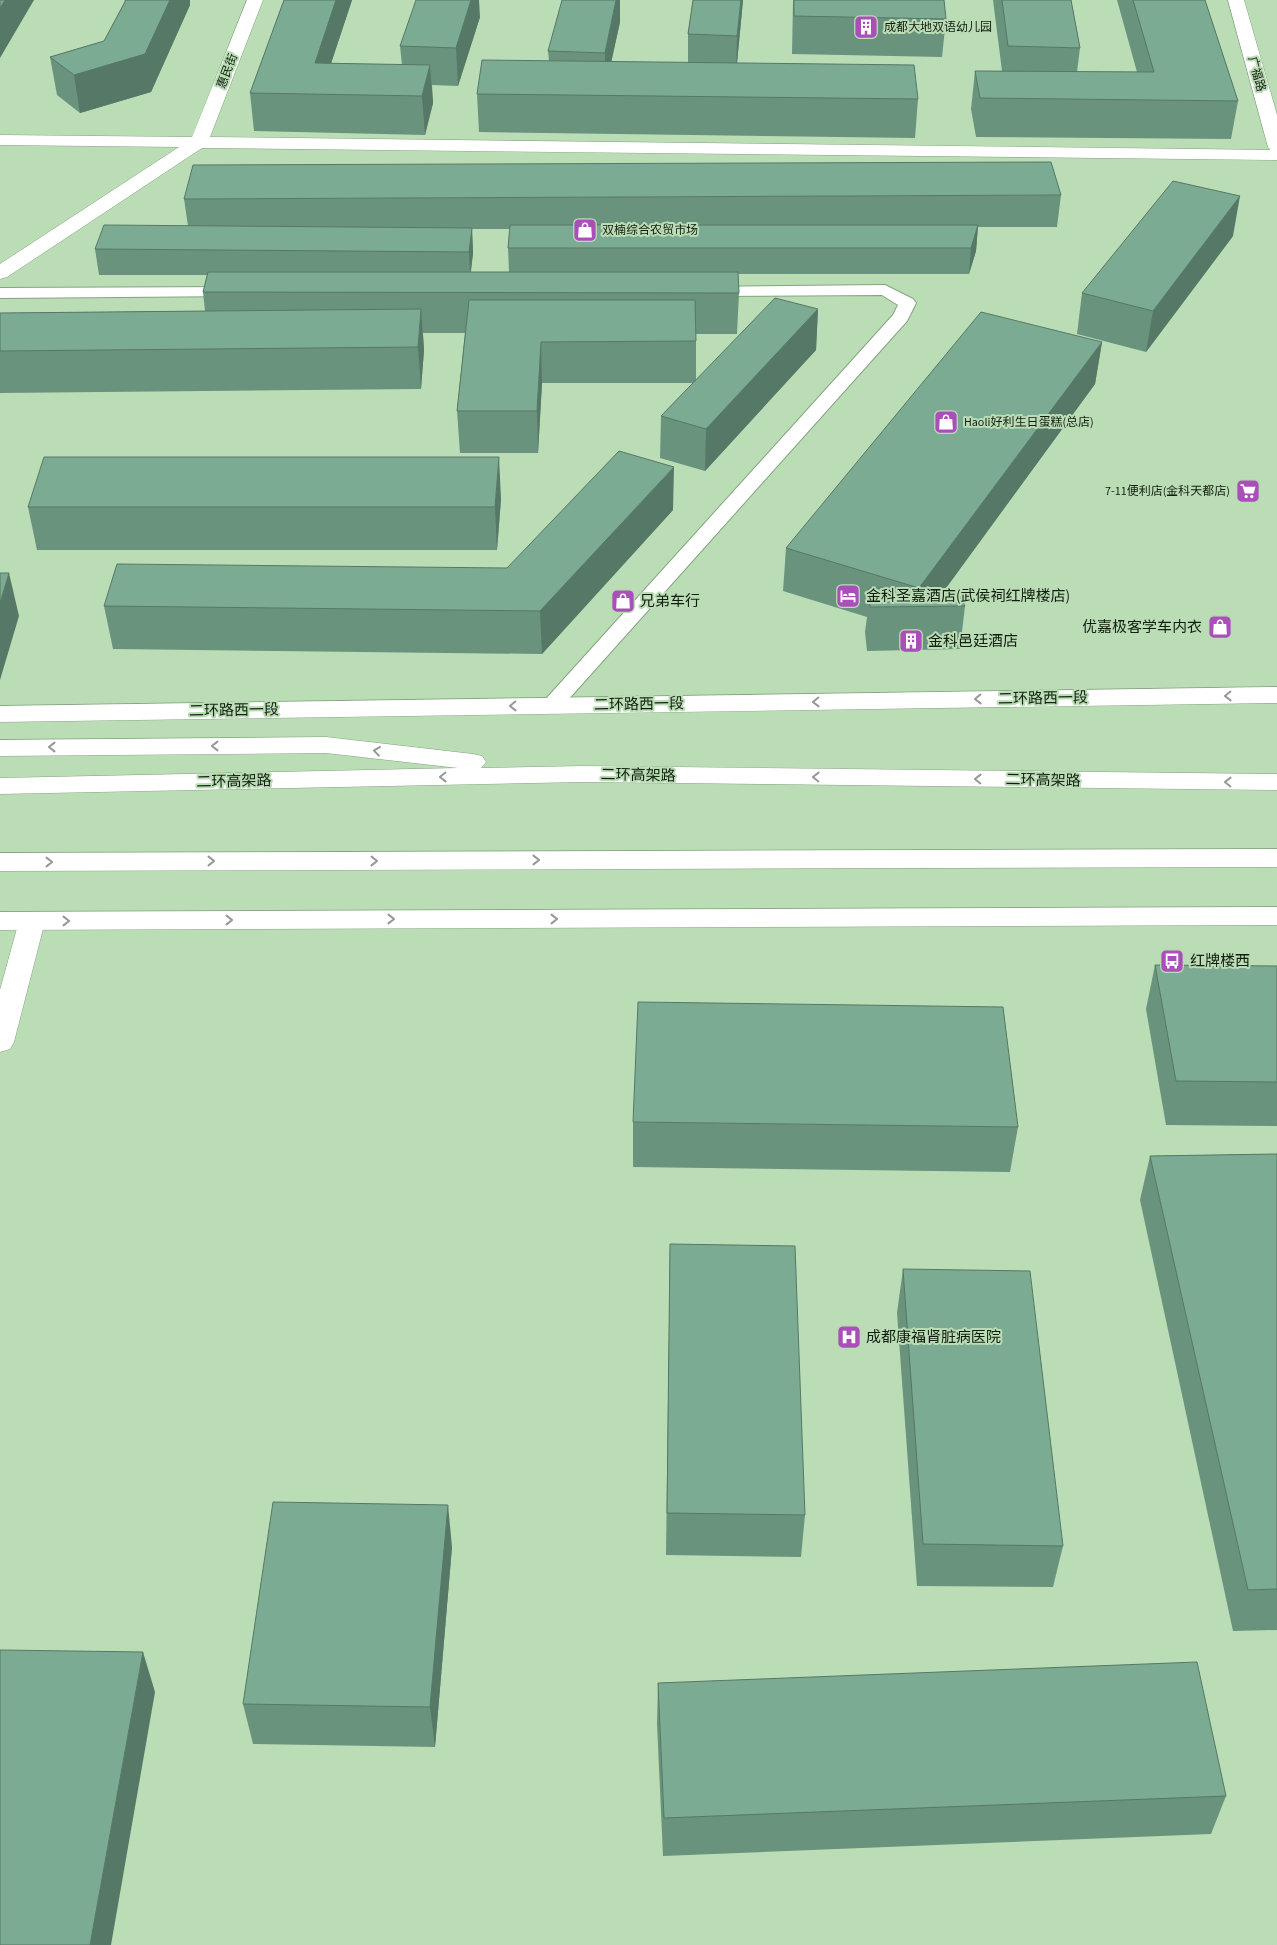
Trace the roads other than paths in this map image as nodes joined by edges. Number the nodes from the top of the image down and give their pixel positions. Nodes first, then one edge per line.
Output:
1 (255, 0) edge
2 (1236, 0) edge
3 (0, 140) edge
4 (199, 142) junction
5 (1277, 147) edge
6 (1277, 155) edge
7 (0, 273) edge
8 (686, 291) edge
9 (248, 292) edge
10 (0, 293) edge
11 (1277, 695) edge
12 (551, 706) junction
13 (0, 714) edge
14 (0, 748) edge
15 (582, 774) junction
16 (1277, 782) edge
17 (0, 786) edge
18 (1277, 858) edge
19 (0, 862) edge
20 (1277, 916) edge
21 (0, 921) edge
22 (32, 921) junction
23 (0, 1042) edge

1 - 4 main road, 惠民街
2 - 5 main road, 广福路
3 - 4 main road
4 - 6 main road
4 - 7 main road
8 - 12 lane
9 - 10 lane
11 -> 12 main road, 二环路西一段
12 -> 13 main road, 二环路西一段
15 -> 14 main road
16 -> 15 main road, 二环高架路
15 -> 17 main road, 二环高架路
19 -> 18 main road
22 -> 20 main road
21 - 22 main road
22 - 23 main road

